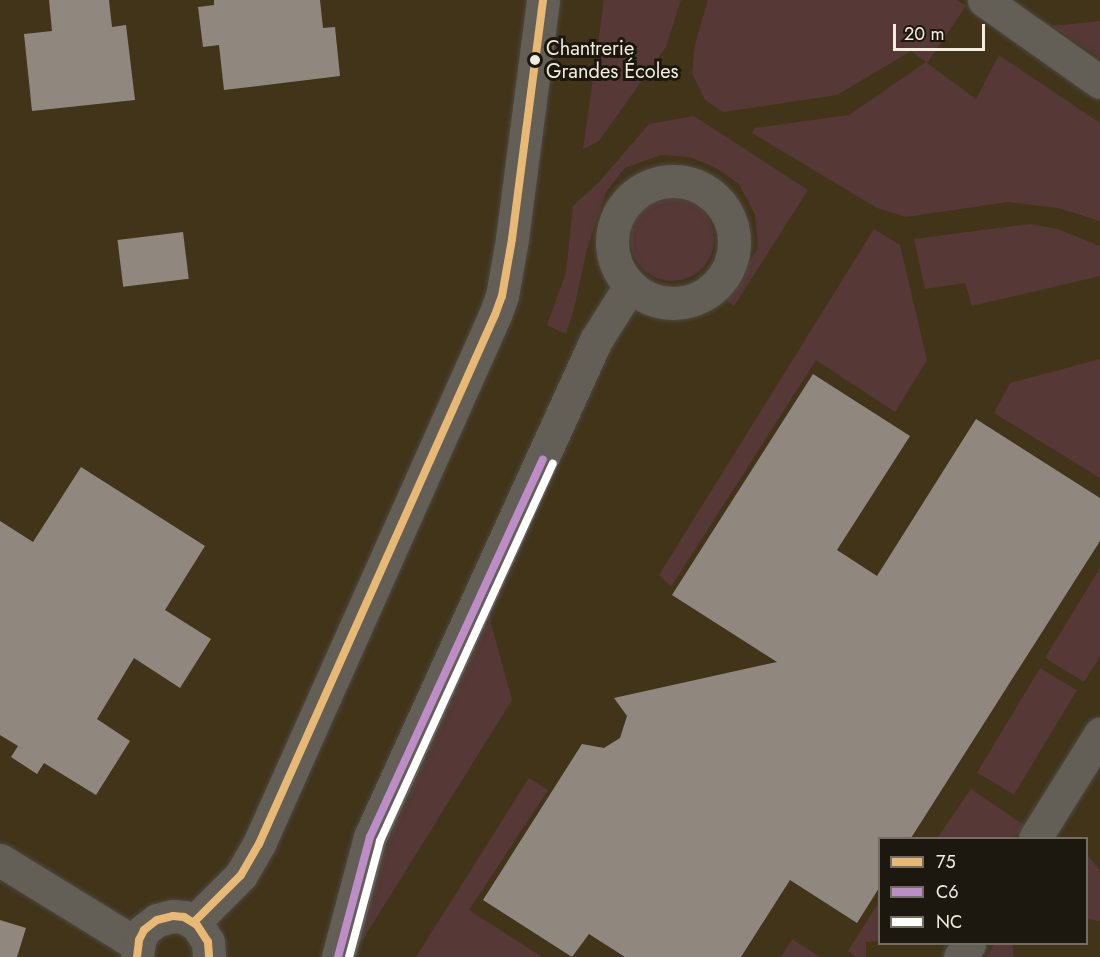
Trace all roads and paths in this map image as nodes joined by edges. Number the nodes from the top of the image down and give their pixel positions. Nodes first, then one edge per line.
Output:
1 (543, 0) edge
2 (984, 0) edge
3 (1100, 82) edge
4 (630, 286) dead end
5 (1100, 734) edge
6 (1036, 837) edge
7 (0, 860) edge
8 (194, 922) junction
9 (137, 951) edge
10 (208, 957) edge
11 (338, 957) edge

1 - 8 street
2 - 3 street
4 - 11 street
5 - 6 street
7 - 9 street
8 - 9 street
8 - 10 street

